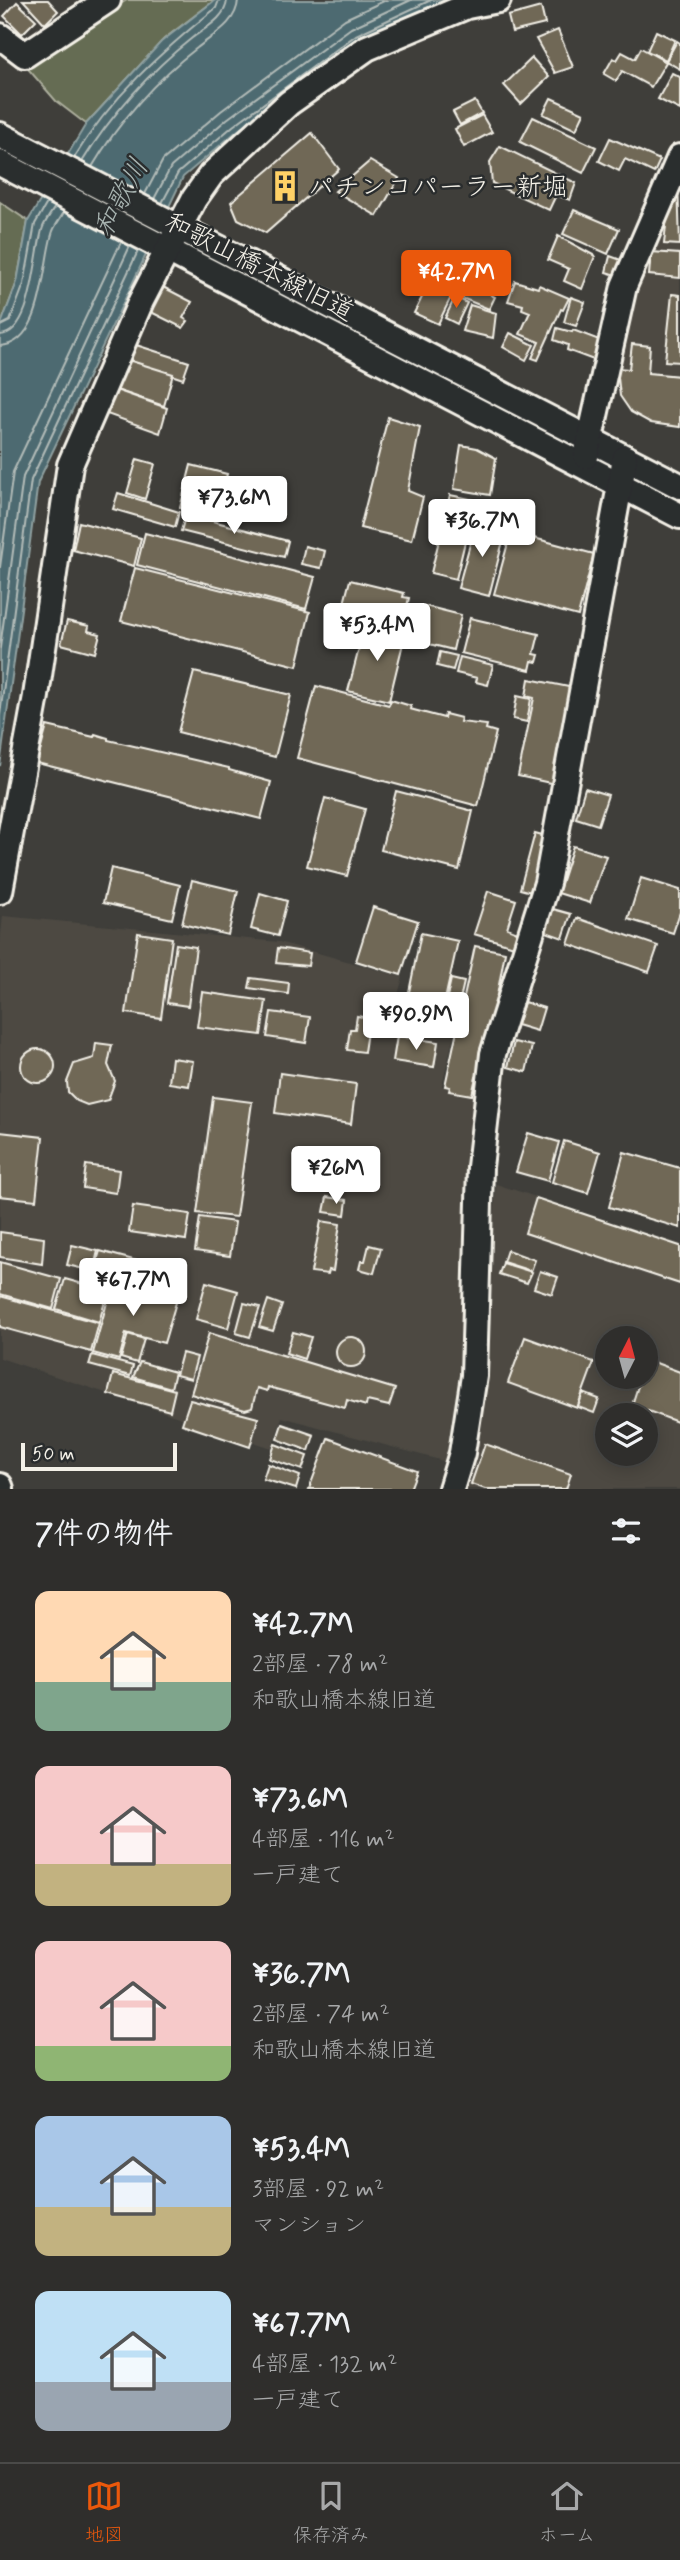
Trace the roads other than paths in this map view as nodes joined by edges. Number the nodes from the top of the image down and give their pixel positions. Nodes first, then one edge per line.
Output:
1 (108, 0) edge
2 (498, 0) edge
3 (0, 36) edge
4 (0, 135) edge
5 (680, 157) edge
6 (0, 163) edge
7 (176, 223) junction
8 (162, 250) junction
9 (589, 440) junction
10 (625, 458) junction
11 (584, 467) junction
12 (620, 485) junction
13 (680, 486) edge
14 (680, 516) edge
15 (0, 891) edge
16 (451, 1489) edge

1 - 3 street
2 - 7 street
4 - 7 street, 和歌山橋本線旧道
5 - 9 street
6 - 8 street, 和歌山橋本線旧道
7 - 8 street
7 - 9 street, 和歌山橋本線旧道
8 - 11 street, 和歌山橋本線旧道
8 - 15 street
9 - 10 street, 和歌山橋本線旧道
9 - 11 street
10 - 12 street
10 - 13 street, 和歌山橋本線旧道
11 - 12 street, 和歌山橋本線旧道
12 - 14 street, 和歌山橋本線旧道
12 - 16 street

